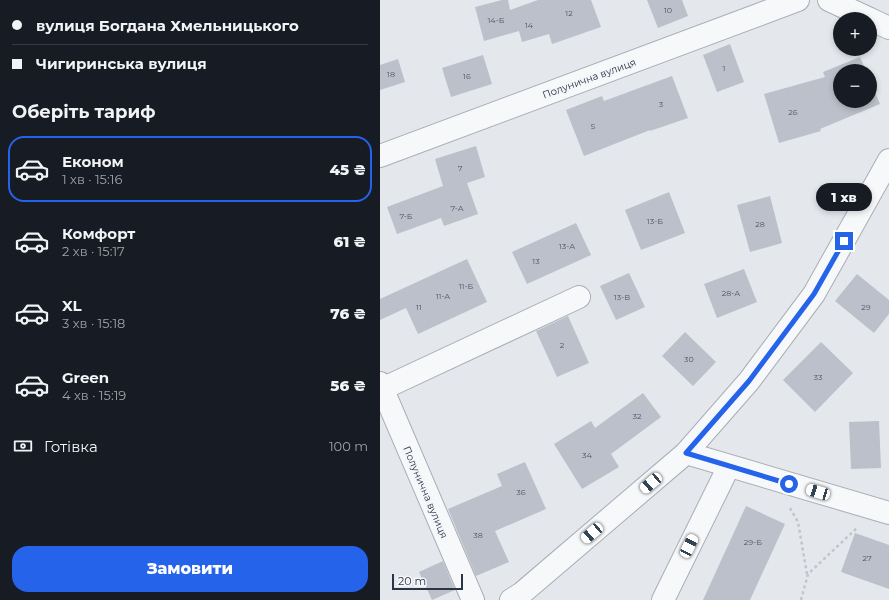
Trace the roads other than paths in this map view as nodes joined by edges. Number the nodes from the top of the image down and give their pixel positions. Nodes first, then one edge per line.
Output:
1 (798, 0) edge
2 (829, 0) edge
3 (855, 12) edge
4 (877, 22) edge
5 (889, 28) edge
6 (380, 156) edge
7 (889, 160) edge
8 (579, 297) dead end
9 (381, 386) edge
10 (686, 453) junction
11 (729, 466) junction
12 (883, 512) edge
13 (473, 600) edge
14 (511, 600) edge
15 (663, 600) edge

1 - 6 street, Полунична вулиця
2 - 3 street
4 - 5 street
7 - 10 street
8 - 9 street
9 - 13 street, Полунична вулиця
10 - 11 street
10 - 14 street
11 - 12 street
11 - 15 street

